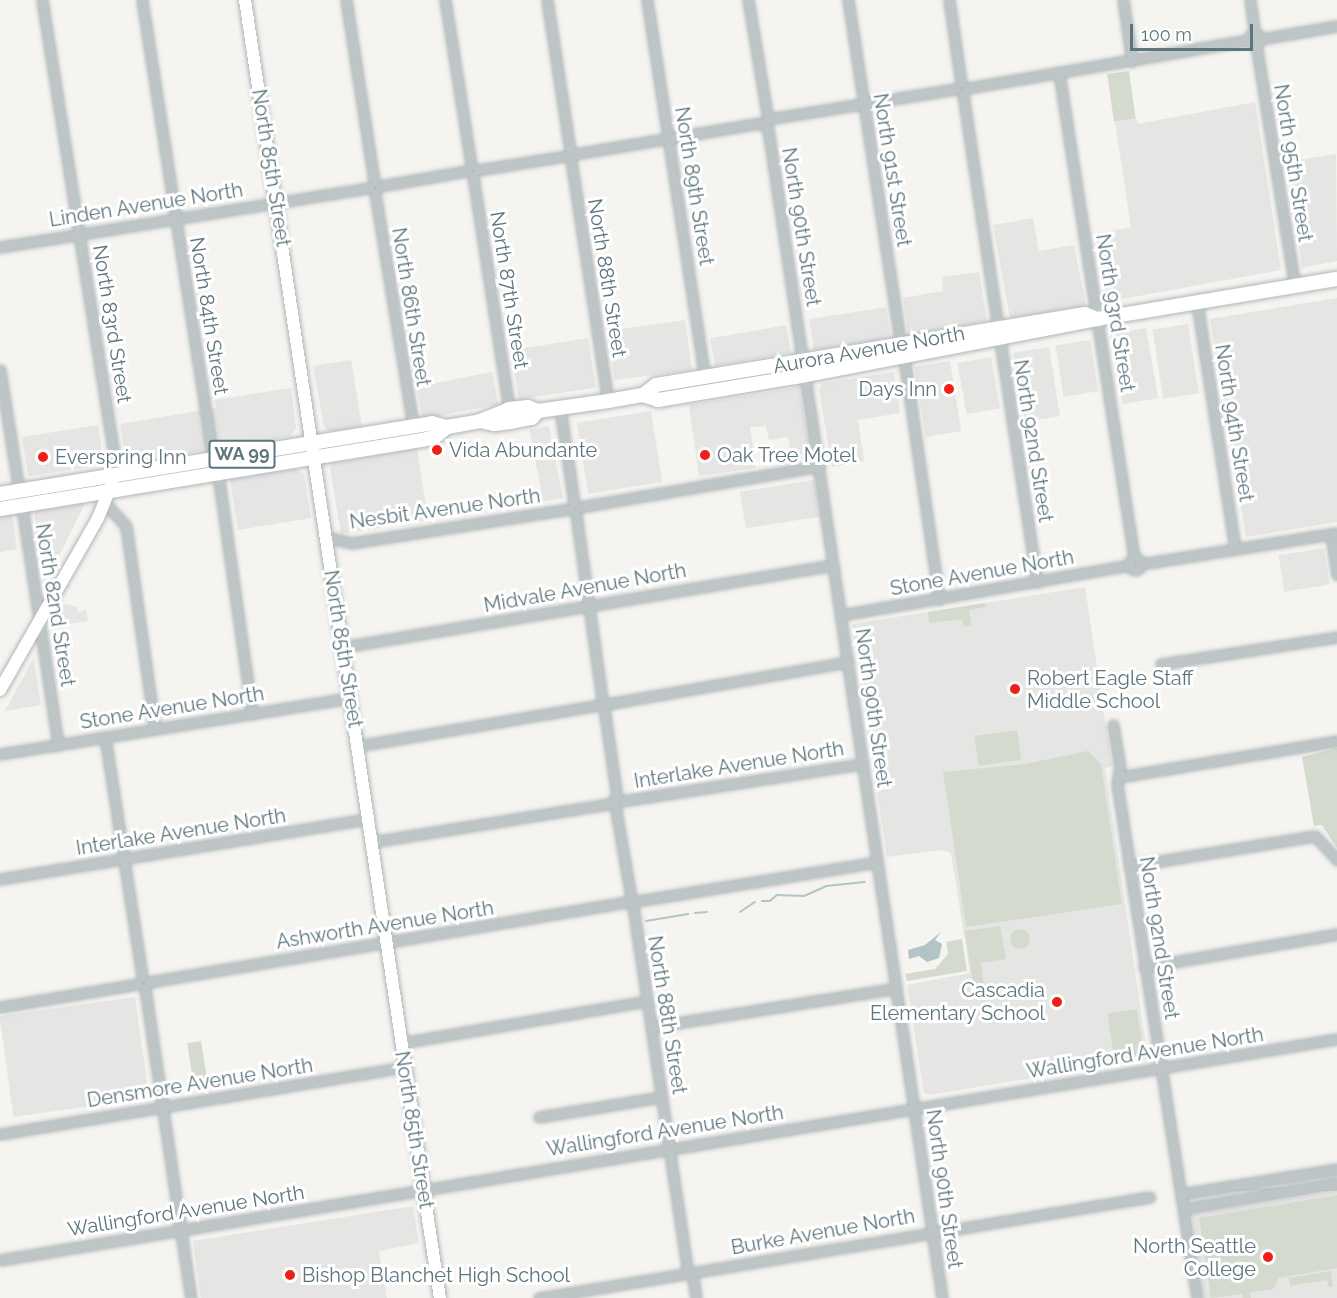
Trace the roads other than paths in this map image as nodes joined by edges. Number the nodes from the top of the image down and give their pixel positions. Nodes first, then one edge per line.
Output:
1 (42, 0) edge
2 (142, 0) edge
3 (245, 0) edge
4 (346, 0) edge
5 (445, 0) edge
6 (547, 0) edge
7 (647, 0) edge
8 (748, 0) edge
9 (848, 0) edge
10 (949, 0) edge
11 (1123, 0) edge
12 (1250, 0) edge
13 (1337, 26) edge
14 (1255, 39) junction
15 (1132, 61) junction
16 (1059, 73) junction
17 (962, 88) junction
18 (864, 106) junction
19 (766, 122) junction
20 (669, 140) junction
21 (570, 155) junction
22 (472, 171) junction
23 (374, 187) junction
24 (276, 202) junction
25 (176, 218) junction
26 (80, 234) junction
27 (0, 247) edge
28 (1337, 279) edge
29 (1295, 287) junction
30 (1197, 303) junction
31 (1097, 319) junction
32 (999, 334) junction
33 (957, 335) junction
34 (902, 352) junction
35 (927, 354) junction
36 (804, 361) junction
37 (0, 370) edge
38 (806, 376) junction
39 (705, 378) junction
40 (643, 395) junction
41 (608, 401) junction
42 (560, 408) junction
43 (509, 409) junction
44 (538, 411) junction
45 (480, 421) junction
46 (413, 426) junction
47 (447, 427) junction
48 (312, 442) junction
49 (212, 453) junction
50 (314, 459) junction
51 (820, 466) junction
52 (218, 474) junction
53 (113, 476) junction
54 (19, 491) junction
55 (0, 494) edge
56 (108, 498) junction
57 (22, 506) junction
58 (575, 508) junction
59 (0, 509) edge
60 (1334, 533) edge
61 (326, 537) junction
62 (1235, 549) junction
63 (1135, 563) junction
64 (833, 565) junction
65 (1337, 575) edge
66 (1037, 582) junction
67 (939, 599) junction
68 (589, 606) junction
69 (841, 615) junction
70 (39, 622) junction
71 (1337, 637) edge
72 (343, 647) junction
73 (848, 663) junction
74 (1161, 664) dead end
75 (0, 690) edge
76 (350, 698) junction
77 (603, 704) junction
78 (252, 713) junction
79 (1113, 725) dead end
80 (155, 729) junction
81 (105, 737) junction
82 (1337, 741) edge
83 (58, 745) junction
84 (357, 746) junction
85 (0, 754) edge
86 (862, 764) junction
87 (1119, 777) junction
88 (618, 802) junction
89 (368, 819) junction
90 (371, 842) junction
91 (124, 860) junction
92 (1337, 860) edge
93 (877, 862) junction
94 (1130, 866) junction
95 (0, 879) edge
96 (632, 901) junction
97 (1337, 934) edge
98 (386, 944) junction
99 (1144, 967) junction
100 (143, 983) junction
101 (896, 988) junction
102 (647, 1000) junction
103 (0, 1007) edge
104 (651, 1027) junction
105 (1337, 1040) edge
106 (401, 1042) junction
107 (405, 1067) junction
108 (1161, 1069) junction
109 (662, 1097) junction
110 (162, 1107) junction
111 (914, 1109) junction
112 (539, 1117) dead end
113 (0, 1134) edge
114 (669, 1149) junction
115 (1337, 1169) edge
116 (1337, 1183) edge
117 (424, 1190) junction
118 (1181, 1194) junction
119 (1150, 1197) dead end
120 (1183, 1209) junction
121 (182, 1229) junction
122 (932, 1232) junction
123 (0, 1260) edge
124 (690, 1273) junction
125 (190, 1298) edge
126 (440, 1298) edge
127 (539, 1298) edge
128 (696, 1298) edge
129 (942, 1298) edge
130 (1197, 1298) edge

1 - 26 street, North 83rd Street
2 - 25 street, North 84th Street
3 - 24 main road, North 85th Street
4 - 23 street, North 86th Street
5 - 22 street, North 87th Street
6 - 21 street, North 88th Street
7 - 20 street, North 89th Street
8 - 19 street, North 90th Street
9 - 18 street, North 91st Street
10 - 17 street, North 92nd Street
11 - 15 street
12 - 14 street, North 95th Street
13 - 14 street, Linden Avenue North
14 - 15 street, Linden Avenue North
14 - 29 street, North 95th Street
15 - 16 street, Linden Avenue North
16 - 17 street, Linden Avenue North
16 - 31 street, North 93rd Street
17 - 18 street, Linden Avenue North
17 - 32 street, North 92nd Street
18 - 19 street, Linden Avenue North
18 - 34 street, North 91st Street
19 - 20 street, Linden Avenue North
19 - 36 street, North 90th Street
20 - 21 street, Linden Avenue North
20 - 39 street, North 89th Street
21 - 22 street, Linden Avenue North
21 - 41 street, North 88th Street
22 - 23 street, Linden Avenue North
22 - 43 street, North 87th Street
23 - 24 street, Linden Avenue North
23 - 46 street, North 86th Street
24 - 25 street, Linden Avenue North
24 - 48 main road, North 85th Street
25 - 26 street, Linden Avenue North
25 - 49 street, North 84th Street
26 - 27 street, Linden Avenue North
26 - 53 street, North 83rd Street
28 - 29 highway, Aurora Avenue North / WA 99
29 - 30 highway, Aurora Avenue North / WA 99
30 - 31 highway, Aurora Avenue North / WA 99
30 - 62 street, North 94th Street
31 - 32 highway, Aurora Avenue North / WA 99
31 - 63 street, North 93rd Street
32 - 33 highway, Aurora Avenue North / WA 99
32 - 35 highway, Aurora Avenue North / WA 99
32 - 66 street, North 92nd Street
33 - 34 highway, Aurora Avenue North / WA 99
33 - 35 highway
34 - 35 highway, Aurora Avenue North / WA 99
34 - 36 highway, Aurora Avenue North / WA 99
34 - 38 highway, Aurora Avenue North / WA 99
34 - 67 street, North 91st Street
36 - 38 street, North 90th Street
36 - 39 highway, Aurora Avenue North / WA 99
37 - 54 street
38 - 40 highway, Aurora Avenue North / WA 99
38 - 51 street, North 90th Street
39 - 40 highway, Aurora Avenue North / WA 99
40 - 41 highway, Aurora Avenue North / WA 99
41 - 42 highway, Aurora Avenue North / WA 99
42 - 44 highway, Aurora Avenue North / WA 99
42 - 58 street, North 88th Street
43 - 44 highway, Aurora Avenue North / WA 99
43 - 45 highway, Aurora Avenue North / WA 99
44 - 45 highway, Aurora Avenue North / WA 99
45 - 47 highway, Aurora Avenue North / WA 99
46 - 47 highway, Aurora Avenue North / WA 99
46 - 48 highway, Aurora Avenue North / WA 99
47 - 50 highway, Aurora Avenue North / WA 99
48 - 49 highway, Aurora Avenue North / WA 99
48 - 50 main road, North 85th Street
49 - 53 highway, Aurora Avenue North / WA 99
50 - 52 highway, Aurora Avenue North / WA 99
50 - 61 main road, North 85th Street
51 - 58 street, Nesbit Avenue North
51 - 64 street, North 90th Street
52 - 56 highway, Aurora Avenue North / WA 99
52 - 78 street
53 - 54 highway, Aurora Avenue North / WA 99
53 - 56 main road
54 - 55 highway, Aurora Avenue North / WA 99
56 - 57 highway, Aurora Avenue North / WA 99
56 - 70 main road
56 - 80 street
57 - 59 highway, Aurora Avenue North / WA 99
57 - 70 street, North 82nd Street
58 - 61 street, Nesbit Avenue North
58 - 68 street, North 88th Street
60 - 62 street, Stone Avenue North
60 - 65 street
61 - 72 main road, North 85th Street
62 - 63 street, Stone Avenue North
63 - 66 street, Stone Avenue North
64 - 68 street, Midvale Avenue North
64 - 69 street, North 90th Street
66 - 67 street, Stone Avenue North
67 - 69 street, Stone Avenue North
68 - 72 street, Midvale Avenue North
68 - 77 street, North 88th Street
69 - 73 street, North 90th Street
70 - 75 main road
70 - 83 street, North 82nd Street
71 - 74 street
72 - 76 main road, North 85th Street
73 - 77 street
73 - 86 street, North 90th Street
76 - 78 street, Stone Avenue North
76 - 84 main road, North 85th Street
77 - 84 street
77 - 88 street, North 88th Street
78 - 80 street, Stone Avenue North
79 - 87 street, North 92nd Street
80 - 81 street, Stone Avenue North
81 - 83 street, Stone Avenue North
81 - 91 street
82 - 87 street
83 - 85 street, Stone Avenue North
84 - 89 main road, North 85th Street
86 - 88 street, Interlake Avenue North
86 - 93 street, North 90th Street
87 - 94 street, North 92nd Street
88 - 90 street, Interlake Avenue North
88 - 96 street, North 88th Street
89 - 90 main road, North 85th Street
89 - 91 street, Interlake Avenue North
90 - 98 main road, North 85th Street
91 - 95 street, Interlake Avenue North
91 - 100 street
92 - 94 street
93 - 96 street, Ashworth Avenue North
93 - 101 street, North 90th Street
94 - 99 street, North 92nd Street
96 - 98 street, Ashworth Avenue North
96 - 102 street, North 88th Street
97 - 99 street
98 - 100 street, Ashworth Avenue North
98 - 106 main road, North 85th Street
99 - 108 street, North 92nd Street
100 - 103 street, Ashworth Avenue North
100 - 110 street
101 - 104 street
101 - 111 street, North 90th Street
102 - 104 street, North 88th Street
102 - 106 street
104 - 109 street, North 88th Street
105 - 108 street, Wallingford Avenue North
106 - 107 main road, North 85th Street
107 - 110 street, Densmore Avenue North
107 - 117 main road, North 85th Street
108 - 111 street, Wallingford Avenue North
108 - 118 street, North 92nd Street
109 - 112 street
109 - 114 street, North 88th Street
110 - 113 street, Densmore Avenue North
110 - 121 street
111 - 114 street, Wallingford Avenue North
111 - 122 street, North 90th Street
114 - 117 street, Wallingford Avenue North
114 - 124 street, North 88th Street
115 - 118 street
116 - 120 street
117 - 121 street, Wallingford Avenue North
117 - 126 main road, North 85th Street
118 - 120 street, North 92nd Street
119 - 122 street, Burke Avenue North
120 - 130 street, North 92nd Street
121 - 123 street, Wallingford Avenue North
121 - 125 street
122 - 124 street, Burke Avenue North
122 - 129 street, North 90th Street
124 - 127 street, Burke Avenue North
124 - 128 street, North 88th Street

